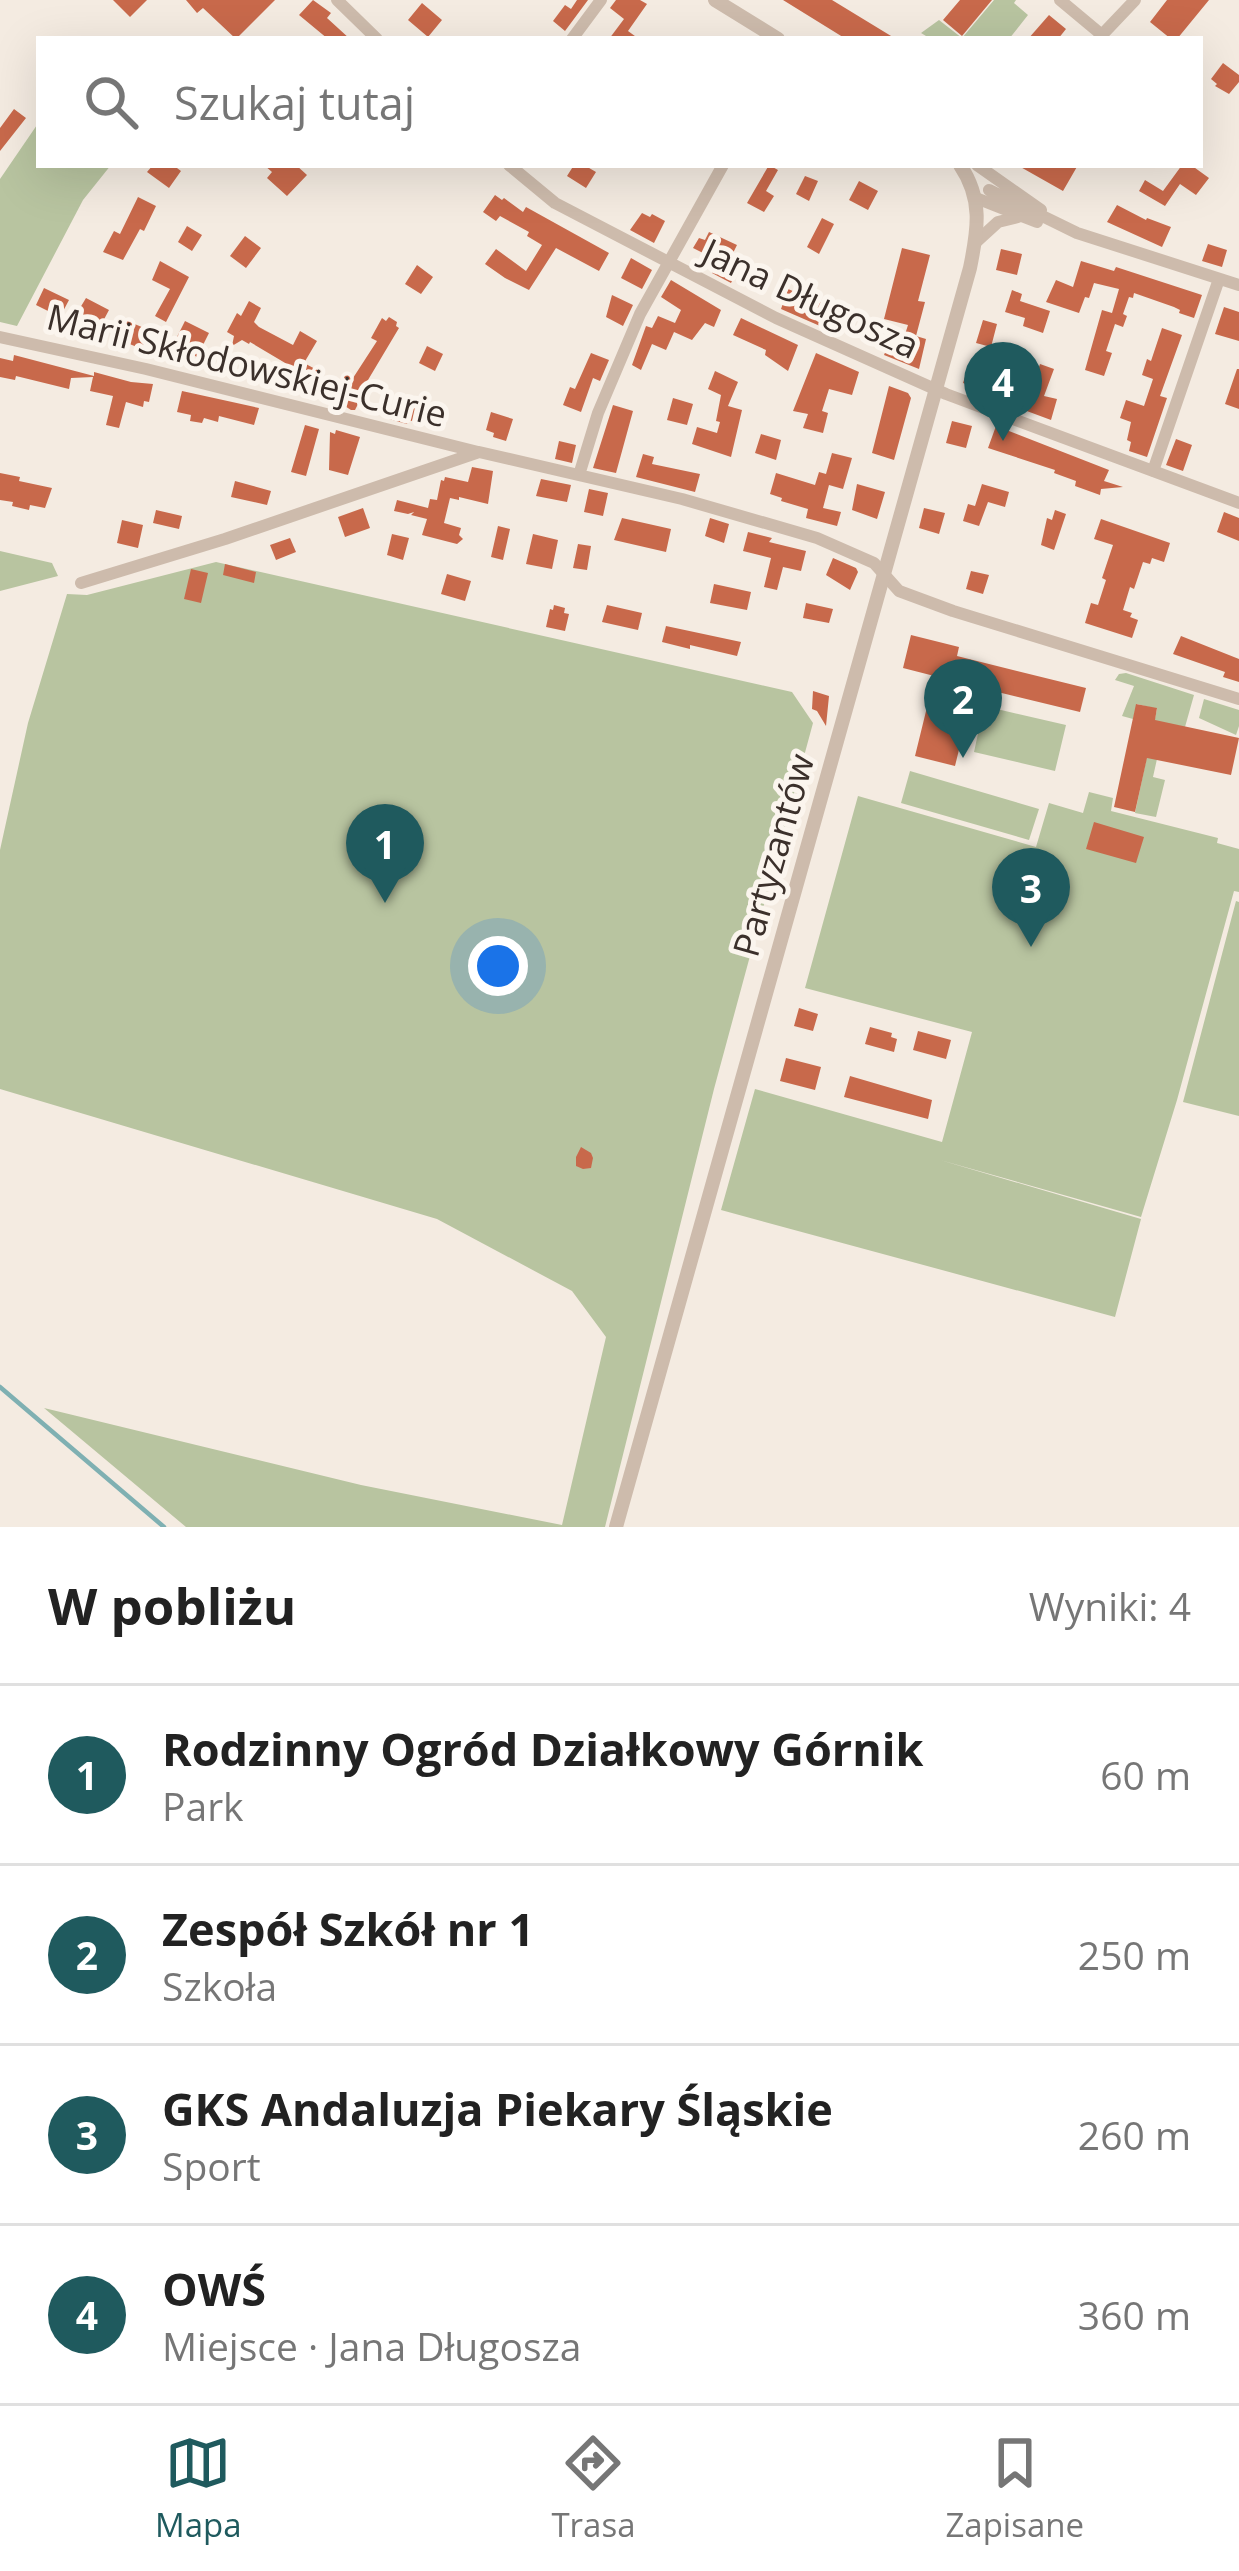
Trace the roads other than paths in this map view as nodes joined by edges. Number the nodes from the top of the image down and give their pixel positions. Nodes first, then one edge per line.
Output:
1 (337, 0) edge
2 (601, 0) edge
3 (715, 0) edge
4 (1060, 0) edge
5 (1135, 0) edge
6 (374, 36) edge
7 (574, 36) edge
8 (773, 36) edge
9 (1099, 36) edge
10 (1101, 36) edge
11 (513, 168) edge
12 (721, 168) edge
13 (962, 168) edge
14 (978, 168) edge
15 (1004, 168) edge
16 (987, 189) junction
17 (1020, 217) junction
18 (1058, 225) junction
19 (975, 243) junction
20 (667, 263) junction
21 (1219, 279) junction
22 (1239, 285) edge
23 (0, 337) edge
24 (936, 390) junction
25 (479, 452) junction
26 (1153, 471) junction
27 (579, 476) junction
28 (1239, 503) edge
29 (884, 574) junction
30 (82, 583) dead end
31 (1239, 699) edge
32 (616, 1527) edge

1 - 6 street
2 - 7 street
3 - 8 street
4 - 9 street
5 - 10 street
11 - 20 street, Jana Długosza
12 - 20 street
13 - 16 street
14 - 16 street
15 - 16 street
16 - 17 street
16 - 18 street
16 - 19 street, Partyzantów
17 - 18 street
17 - 19 street
18 - 21 street
19 - 24 street, Partyzantów
20 - 24 street, Jana Długosza
20 - 27 street
21 - 22 street
21 - 26 street
23 - 25 street, Marii Skłodowskiej-Curie
24 - 26 street, Jana Długosza
24 - 29 street, Partyzantów
25 - 27 street, Marii Skłodowskiej-Curie
25 - 30 street, Marii Skłodowskiej-Curie
26 - 28 street, Jana Długosza
27 - 29 street, Marii Skłodowskiej-Curie
29 - 31 street, Marii Skłodowskiej-Curie
29 - 32 street, Partyzantów

